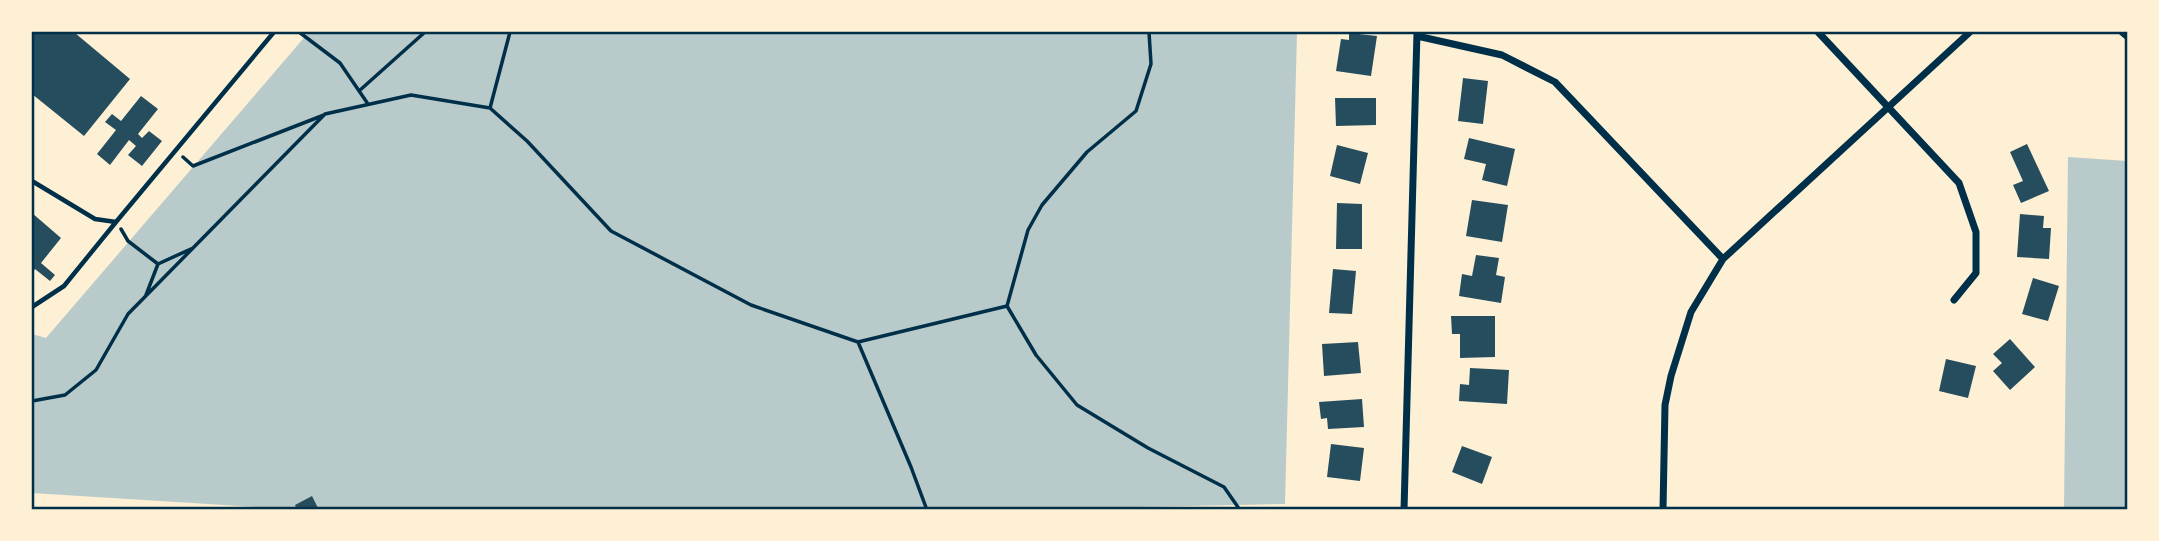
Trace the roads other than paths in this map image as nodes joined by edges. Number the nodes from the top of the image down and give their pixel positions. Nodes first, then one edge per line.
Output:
1 (274, 32) edge
2 (1818, 32) edge
3 (1970, 32) edge
4 (2122, 32) edge
5 (1417, 34) edge
6 (2127, 37) edge
7 (1888, 107) junction
8 (32, 181) edge
9 (116, 222) junction
10 (1723, 259) junction
11 (1954, 300) dead end
12 (32, 307) edge
13 (1404, 509) edge
14 (1663, 509) edge

1 - 9 lane
2 - 7 street
3 - 7 street
4 - 6 street
5 - 10 street
5 - 13 street
7 - 10 street
7 - 11 street
8 - 9 lane
9 - 12 lane
10 - 14 street

